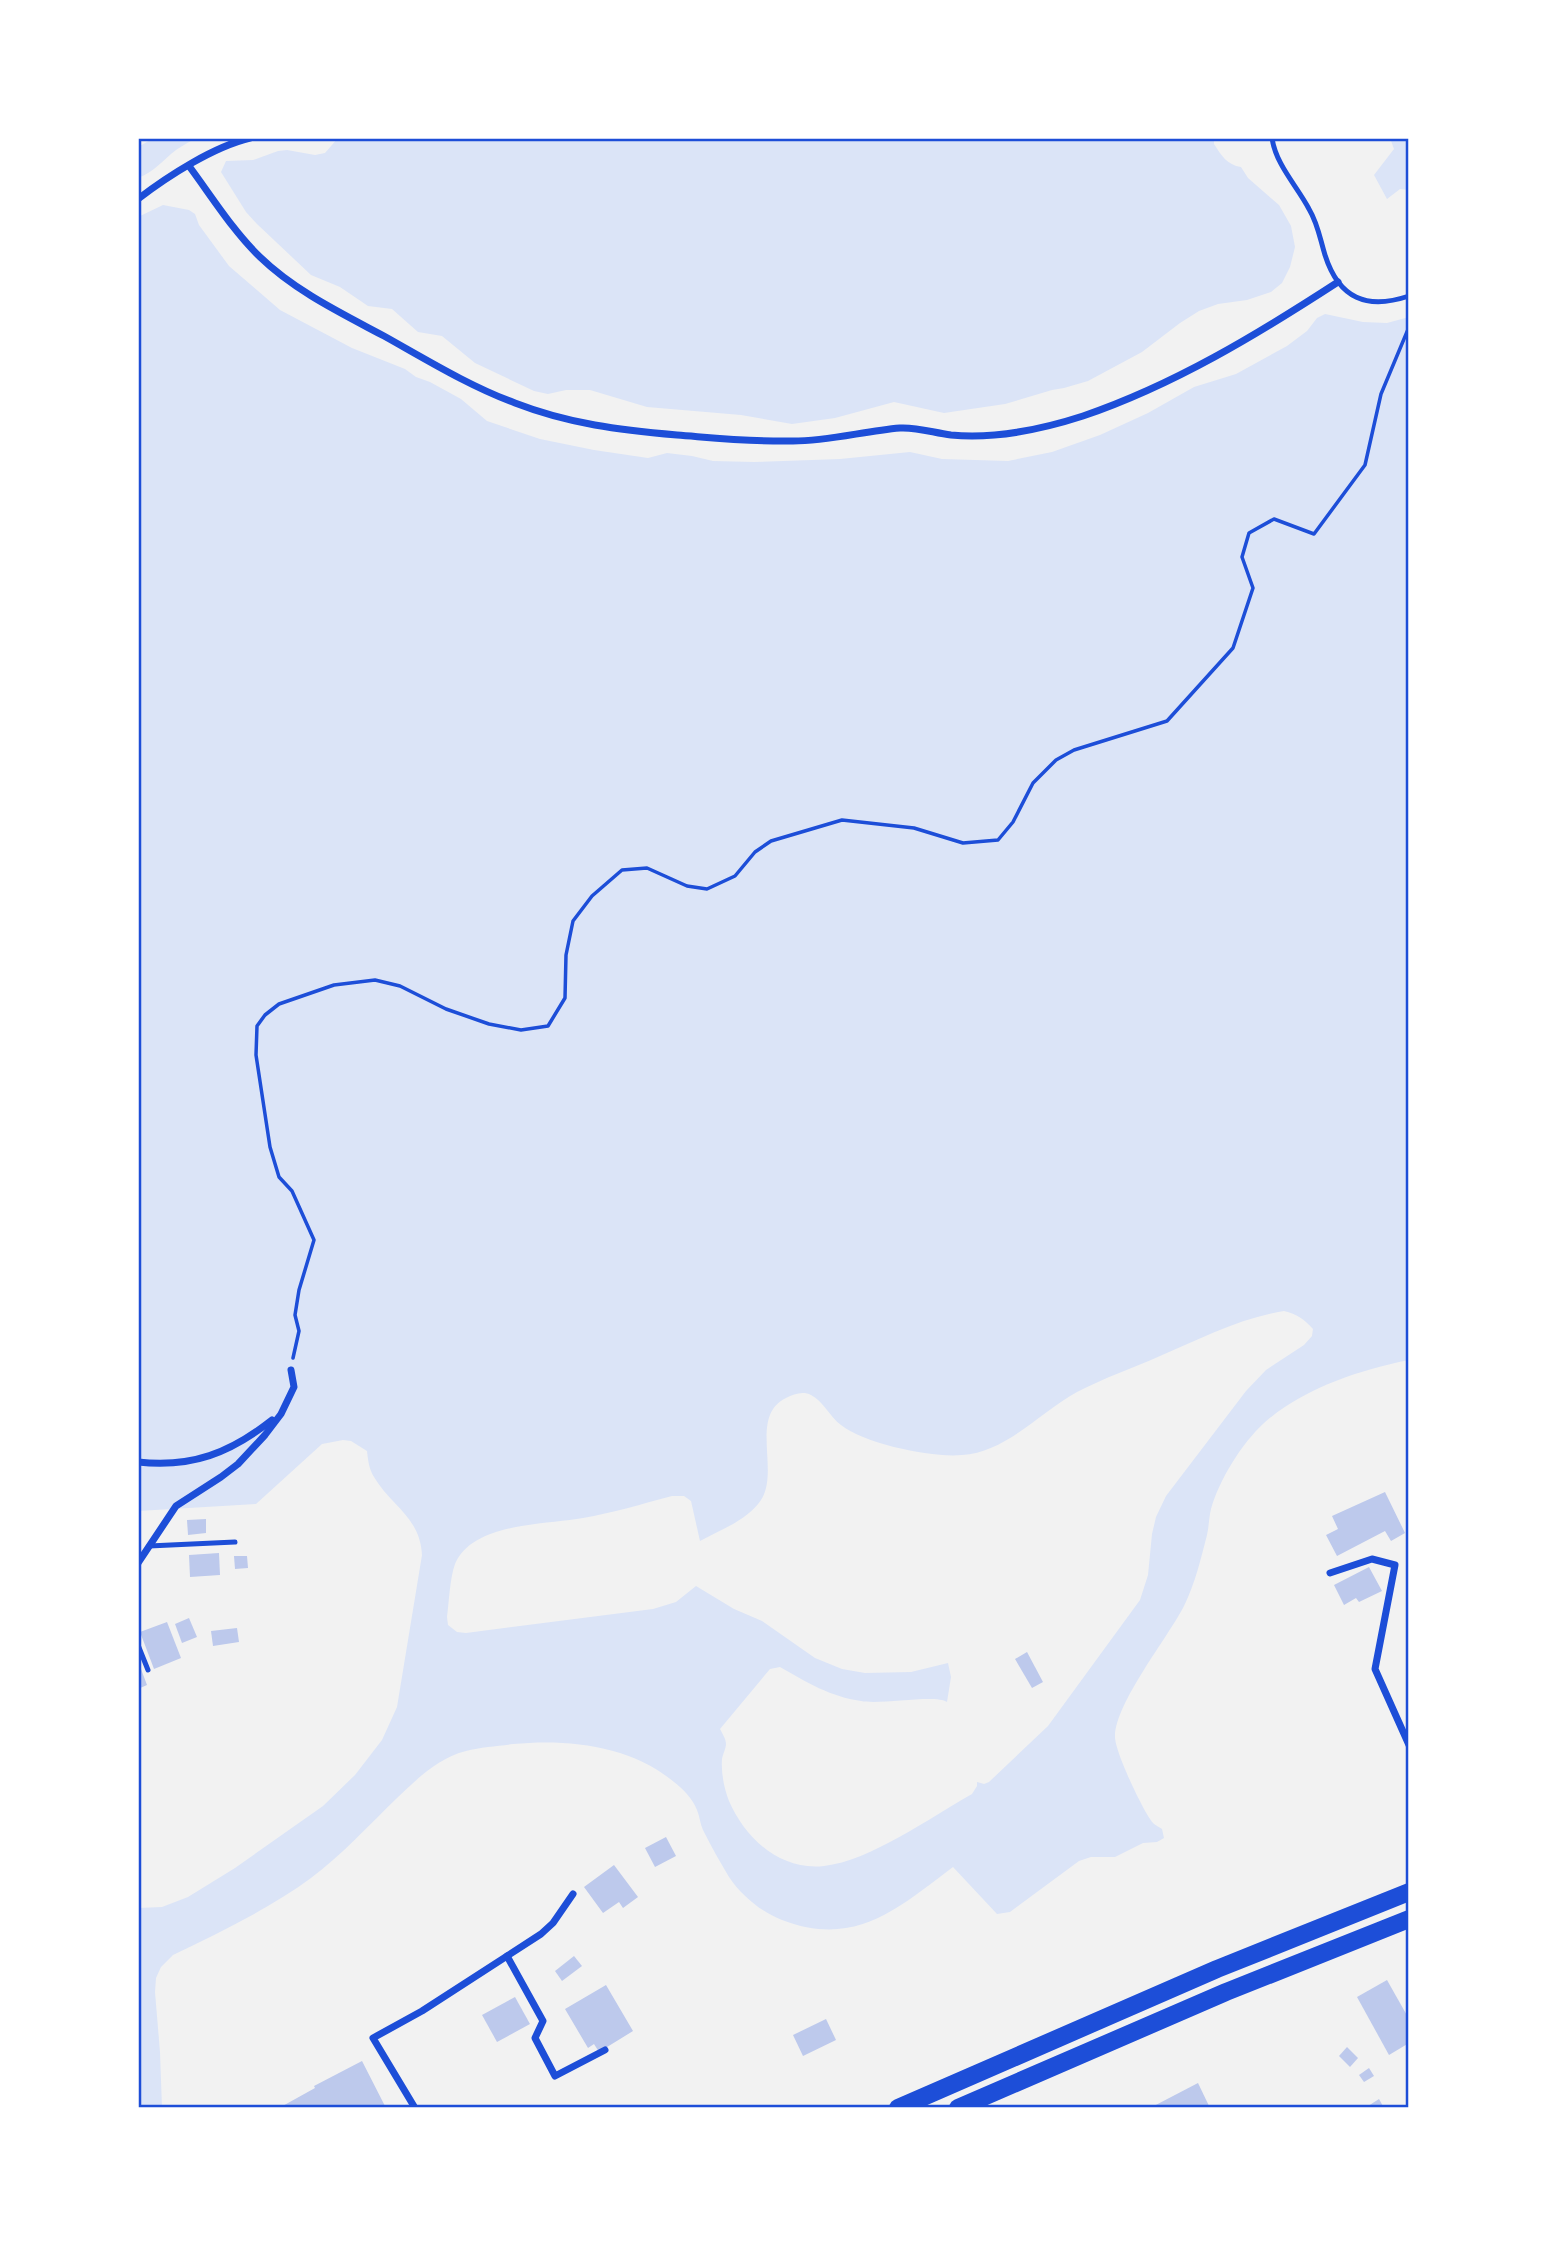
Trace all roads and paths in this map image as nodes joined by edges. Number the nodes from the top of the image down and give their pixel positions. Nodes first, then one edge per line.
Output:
1 (250, 138) edge
2 (1272, 138) edge
3 (189, 166) junction
4 (138, 199) edge
5 (1338, 282) junction
6 (1409, 296) edge
7 (1409, 327) edge
8 (291, 1370) joint
9 (281, 1413) junction
10 (138, 1462) edge
11 (234, 1542) dead end
12 (149, 1546) junction
13 (138, 1563) edge
14 (1331, 1573) dead end
15 (138, 1645) edge
16 (148, 1670) dead end
17 (1409, 1745) edge
18 (1409, 1892) edge
19 (573, 1894) dead end
20 (1409, 1919) edge
21 (508, 1956) junction
22 (605, 2050) dead end
23 (415, 2108) edge
24 (898, 2108) edge
25 (958, 2108) edge

1 - 3 street
2 - 5 lane
3 - 4 street
3 - 5 street
5 - 6 lane
7 - 8 path
8 - 9 street
9 - 10 street
9 - 12 street
11 - 12 lane
12 - 13 street
14 - 17 street
15 - 16 lane
18 - 24 highway
19 - 21 street
20 - 25 highway
21 - 22 street
21 - 23 street

